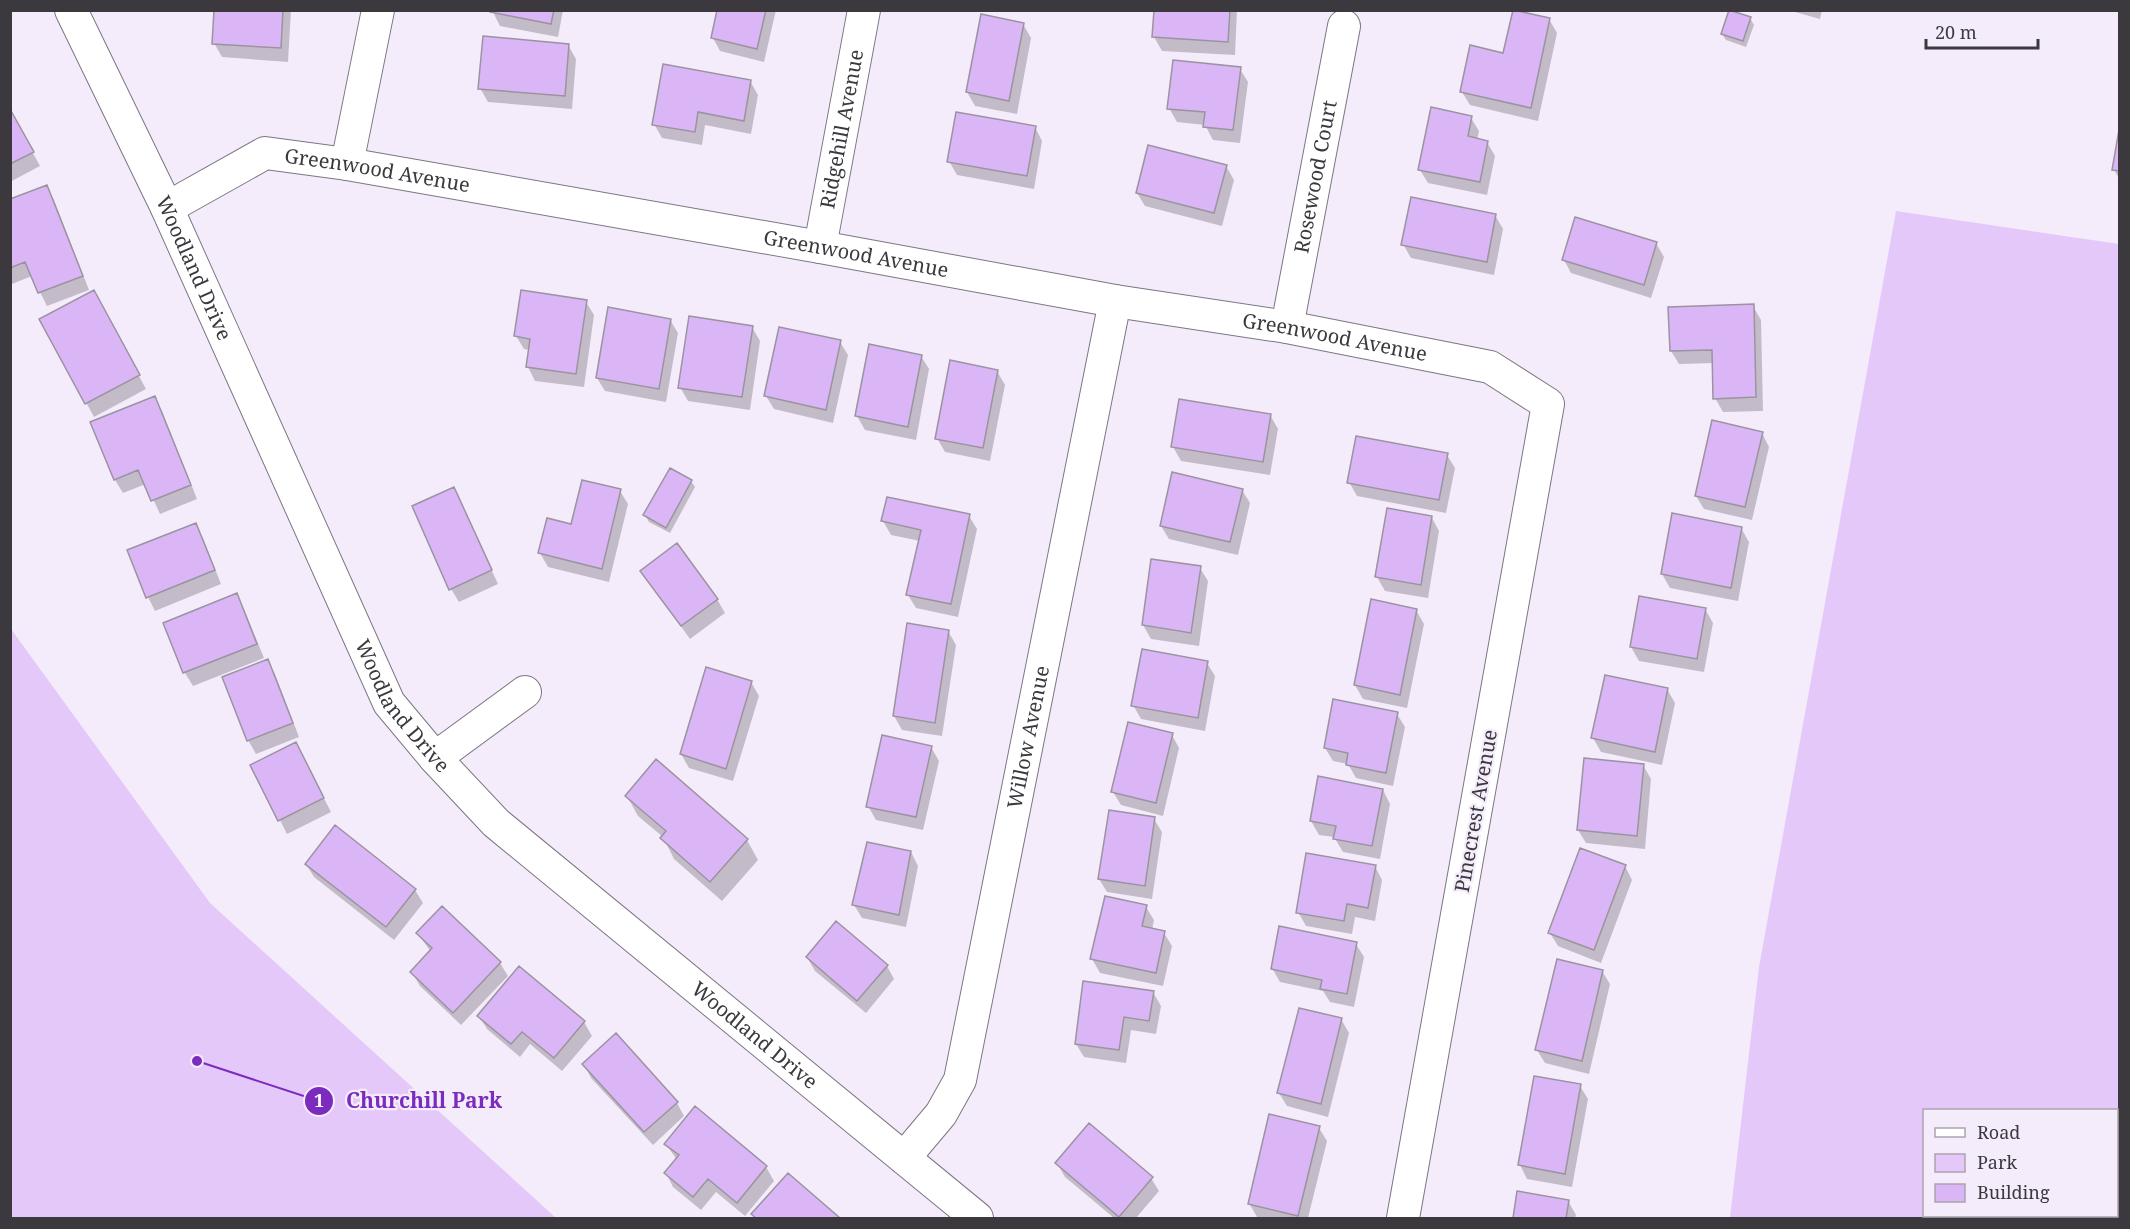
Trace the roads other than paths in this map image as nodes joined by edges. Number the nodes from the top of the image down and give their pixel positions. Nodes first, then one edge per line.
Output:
1 (71, 10) edge
2 (378, 10) edge
3 (864, 10) edge
4 (1344, 26) dead end
5 (347, 164) junction
6 (167, 208) junction
7 (820, 247) junction
8 (1114, 301) junction
9 (1287, 327) junction
10 (1548, 404) joint
11 (525, 692) dead end
12 (435, 758) junction
13 (904, 1158) junction
14 (977, 1218) edge
15 (1403, 1218) edge

1 - 6 street, Woodland Drive
2 - 5 street
3 - 7 street, Ridgehill Avenue
4 - 9 street, Rosewood Court
5 - 6 street, Greenwood Avenue
5 - 7 street, Greenwood Avenue
6 - 12 street, Woodland Drive
7 - 8 street, Greenwood Avenue
8 - 9 street, Greenwood Avenue
8 - 13 street, Willow Avenue
9 - 10 street, Greenwood Avenue
10 - 15 street, Pinecrest Avenue
11 - 12 street
12 - 13 street, Woodland Drive
13 - 14 street, Woodland Drive

